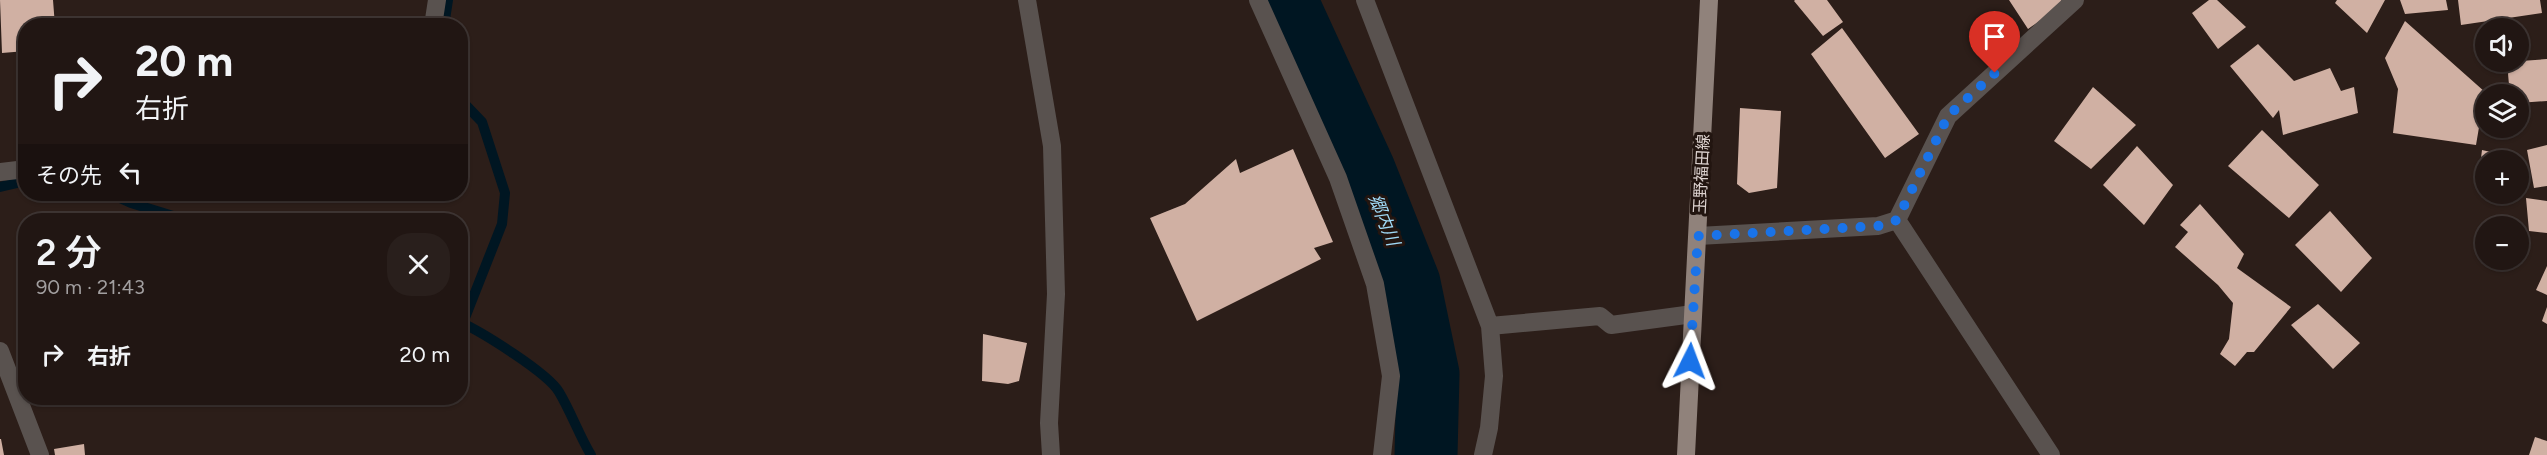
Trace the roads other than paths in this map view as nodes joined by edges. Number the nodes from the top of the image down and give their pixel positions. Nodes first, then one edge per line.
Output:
1 (437, 0) edge
2 (1027, 0) edge
3 (1258, 0) edge
4 (1365, 0) edge
5 (1709, 0) edge
6 (2075, 0) edge
7 (434, 18) edge
8 (18, 170) edge
9 (0, 172) edge
10 (1897, 220) junction
11 (1698, 236) junction
12 (1692, 314) junction
13 (1490, 326) junction
14 (0, 351) edge
15 (18, 398) edge
16 (21, 405) edge
17 (40, 455) edge
18 (1051, 455) edge
19 (1382, 455) edge
20 (1483, 455) edge
21 (1686, 455) edge
22 (2051, 455) edge

1 - 7 street
2 - 18 street
3 - 19 street
4 - 13 street
5 - 11 main road, 玉野福田線
6 - 10 street
8 - 9 street
10 - 11 street
10 - 22 street
11 - 12 main road, 玉野福田線
12 - 13 street
12 - 21 main road, 玉野福田線
13 - 20 street
14 - 15 street
16 - 17 street

